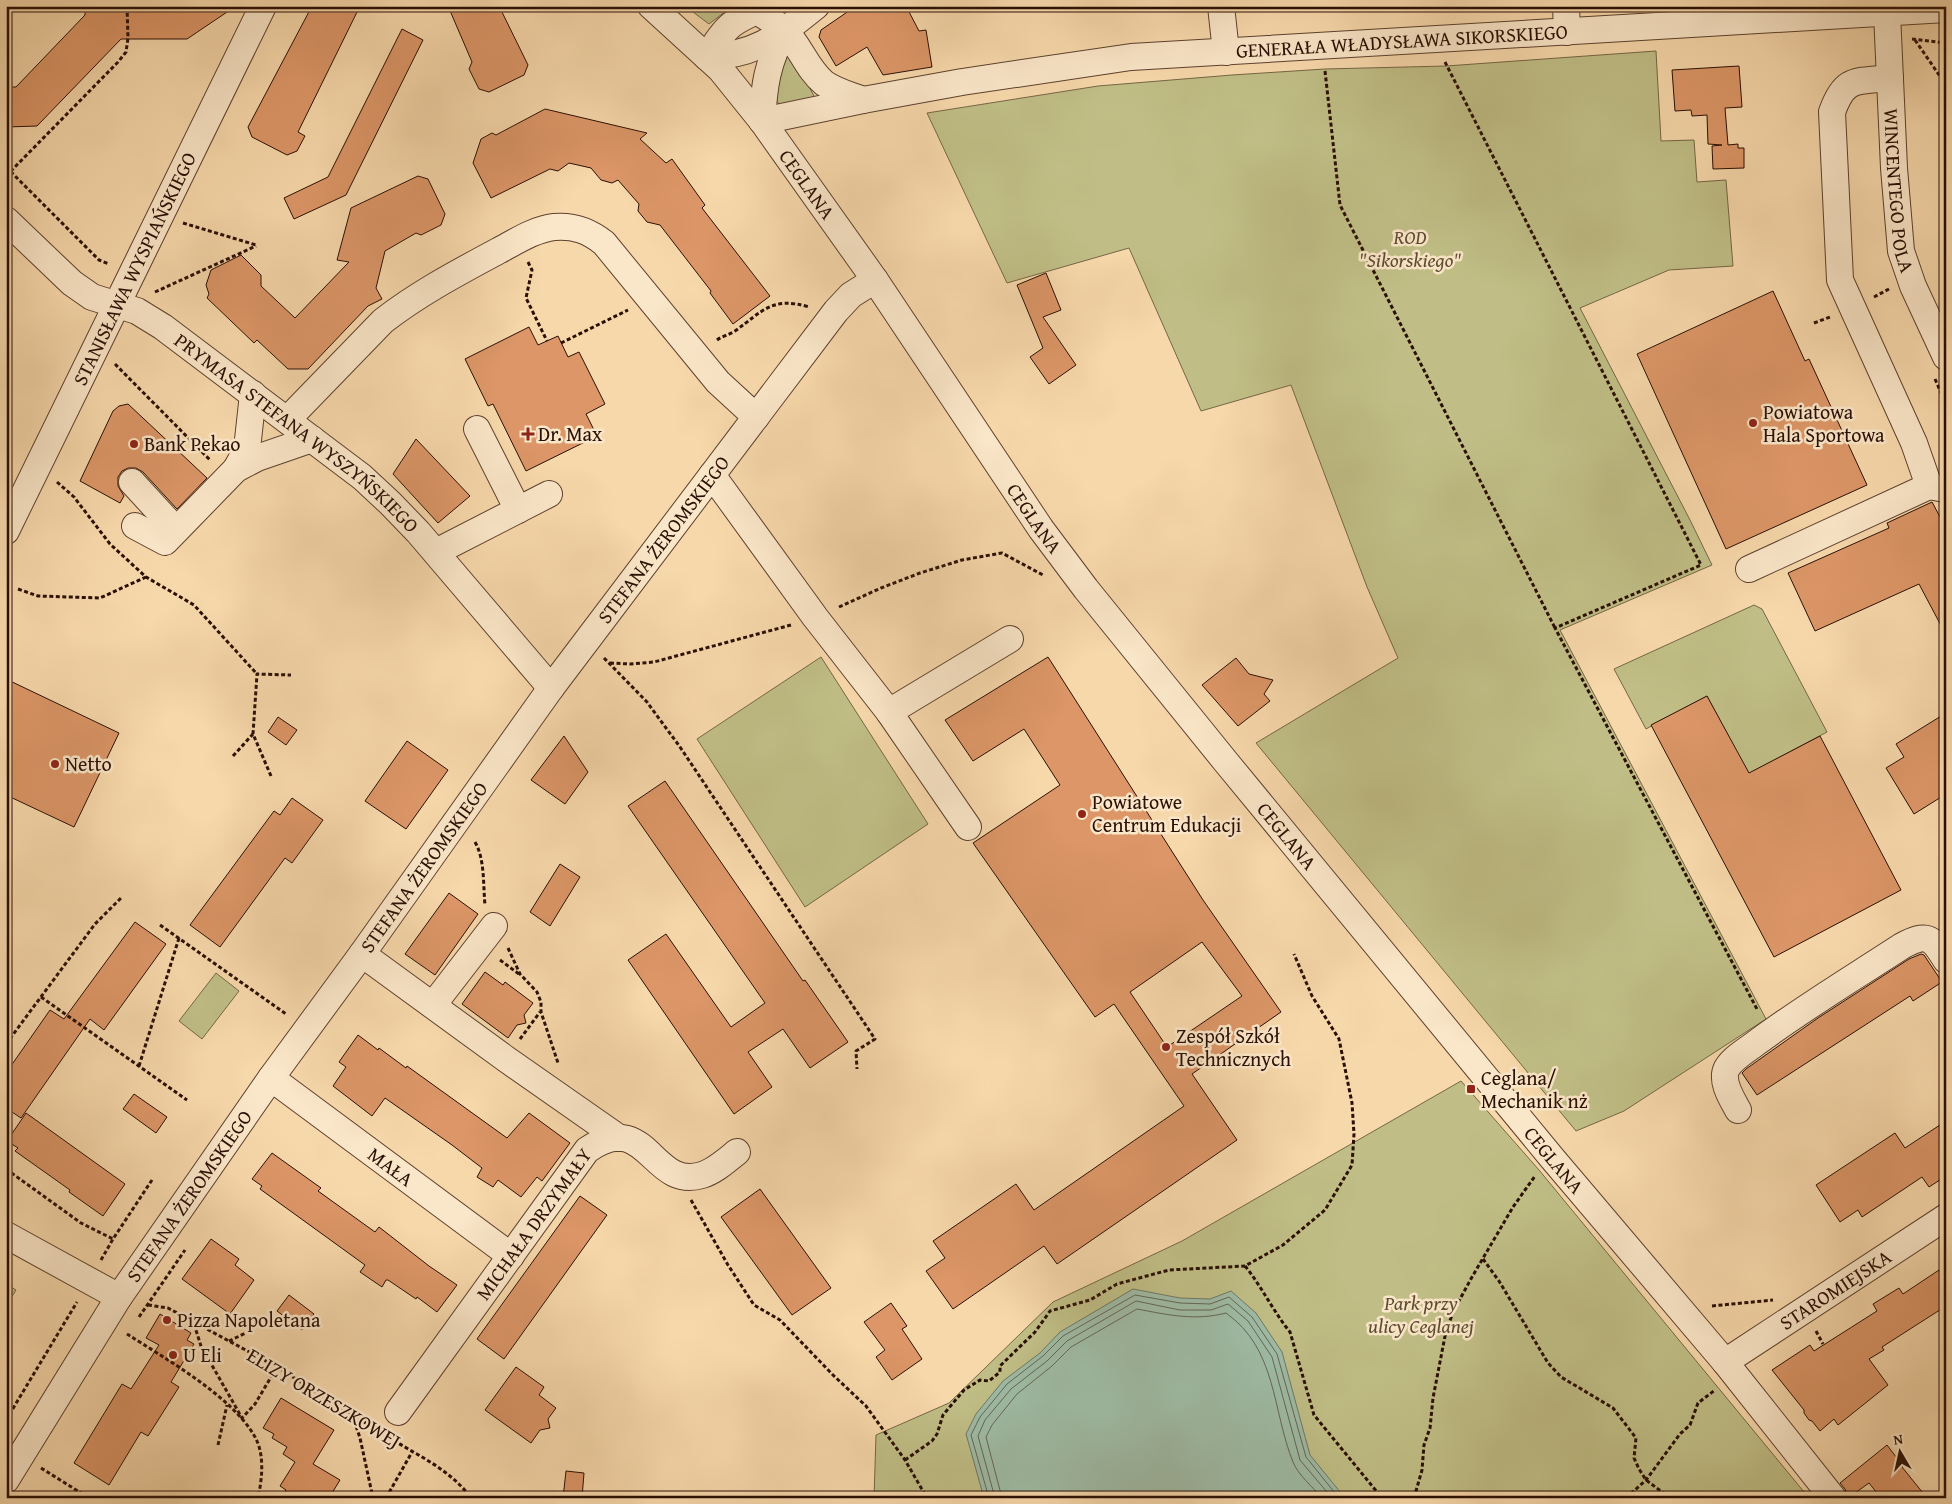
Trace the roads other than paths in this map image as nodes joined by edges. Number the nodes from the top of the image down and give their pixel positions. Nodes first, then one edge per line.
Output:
1 (263, 6) edge
2 (651, 6) edge
3 (816, 6) edge
4 (1221, 6) edge
5 (1566, 6) edge
6 (757, 8) edge
7 (1946, 9) edge
8 (1887, 13) junction
9 (785, 31) junction
10 (1567, 32) junction
11 (1226, 52) junction
12 (707, 57) junction
13 (1890, 78) junction
14 (863, 100) junction
15 (762, 121) junction
16 (6, 220) edge
17 (875, 280) junction
18 (117, 305) junction
19 (1946, 357) edge
20 (253, 394) junction
21 (756, 417) junction
22 (288, 420) junction
23 (477, 429) dead end
24 (312, 439) junction
25 (232, 473) junction
26 (712, 475) junction
27 (132, 482) dead end
28 (1937, 488) edge
29 (549, 494) dead end
30 (518, 510) junction
31 (135, 526) dead end
32 (176, 530) junction
33 (6, 531) edge
34 (436, 552) junction
35 (1748, 569) dead end
36 (1010, 639) dead end
37 (551, 688) junction
38 (888, 712) junction
39 (968, 827) dead end
40 (494, 926) road end
41 (362, 954) junction
42 (1946, 960) edge
43 (433, 1005) junction
44 (271, 1078) junction
45 (1738, 1110) dead end
46 (619, 1138) junction
47 (737, 1152) dead end
48 (1946, 1217) edge
49 (6, 1235) edge
50 (511, 1256) junction
51 (119, 1297) junction
52 (1730, 1368) junction
53 (398, 1412) dead end
54 (6, 1480) edge
55 (1833, 1498) edge

1 - 18 street, STANISŁAWA WYSPIAŃSKIEGO
2 - 12 street, CEGLANA
3 - 9 street
4 - 11 street
5 - 10 street
6 - 9 street
6 - 12 street
7 - 8 street, GENERAŁA WŁADYSŁAWA SIKORSKIEGO
8 - 10 street, GENERAŁA WŁADYSŁAWA SIKORSKIEGO
8 - 13 street, WINCENTEGO POLA
9 - 12 street
9 - 14 street
9 - 15 street
10 - 11 street, GENERAŁA WŁADYSŁAWA SIKORSKIEGO
11 - 14 street, GENERAŁA WŁADYSŁAWA SIKORSKIEGO
12 - 15 street, CEGLANA
13 - 19 street, WINCENTEGO POLA
13 - 28 street
14 - 15 street, GENERAŁA WŁADYSŁAWA SIKORSKIEGO
15 - 17 street, CEGLANA
16 - 18 street, PRYMASA STEFANA WYSZYŃSKIEGO
17 - 21 street, STEFANA ŻEROMSKIEGO
17 - 52 street, CEGLANA
18 - 20 street, PRYMASA STEFANA WYSZYŃSKIEGO
18 - 33 street, STANISŁAWA WYSPIAŃSKIEGO
20 - 22 street, PRYMASA STEFANA WYSZYŃSKIEGO
20 - 25 street
21 - 22 street
21 - 26 street, STEFANA ŻEROMSKIEGO
22 - 24 street, PRYMASA STEFANA WYSZYŃSKIEGO
23 - 30 street
24 - 25 street
24 - 34 street, PRYMASA STEFANA WYSZYŃSKIEGO
25 - 32 street
26 - 37 street, STEFANA ŻEROMSKIEGO
26 - 38 street
27 - 32 street
28 - 35 street
29 - 30 street
30 - 34 street
31 - 32 street
34 - 37 street, PRYMASA STEFANA WYSZYŃSKIEGO
36 - 38 street
37 - 41 street, STEFANA ŻEROMSKIEGO
38 - 39 street
40 - 43 street
41 - 43 street, MICHAŁA DRZYMAŁY
41 - 44 street, STEFANA ŻEROMSKIEGO
42 - 45 street
43 - 46 street, MICHAŁA DRZYMAŁY
44 - 50 street, MAŁA
44 - 51 street, STEFANA ŻEROMSKIEGO
46 - 47 street
46 - 50 street, MICHAŁA DRZYMAŁY
48 - 52 street, STAROMIEJSKA
49 - 51 street
50 - 53 street, MICHAŁA DRZYMAŁY
51 - 54 street, STEFANA ŻEROMSKIEGO
52 - 55 street, CEGLANA

